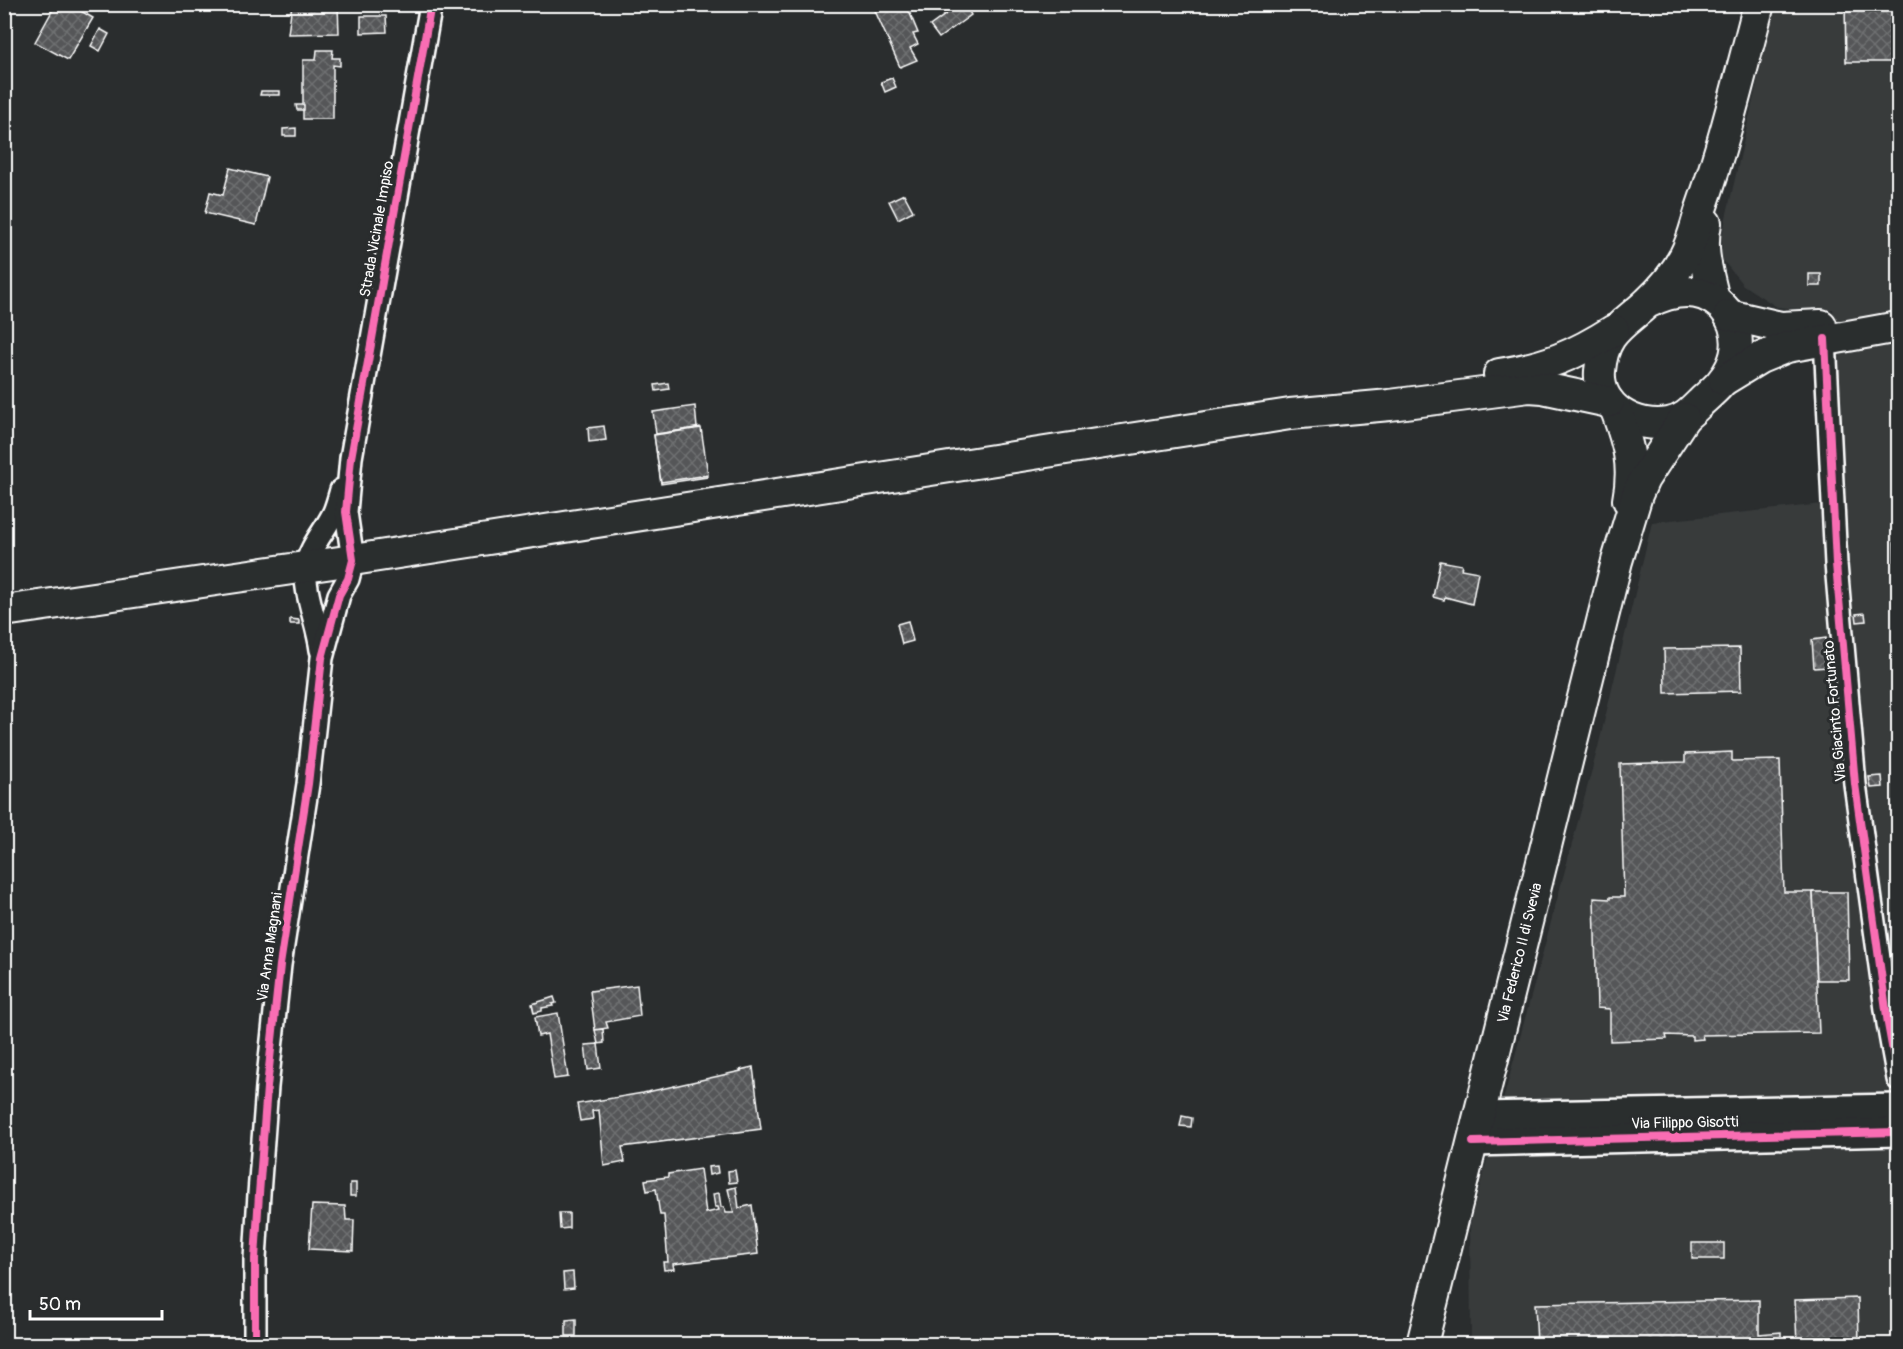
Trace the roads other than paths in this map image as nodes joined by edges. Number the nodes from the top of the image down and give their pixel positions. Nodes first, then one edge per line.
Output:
1 (431, 4) edge
2 (1759, 4) edge
3 (1715, 172) junction
4 (1647, 303) junction
5 (1721, 307) junction
6 (1899, 314) edge
7 (1899, 327) edge
8 (1614, 330) junction
9 (1825, 339) junction
10 (1724, 380) junction
11 (1612, 406) junction
12 (1290, 414) junction
13 (1684, 418) junction
14 (351, 458) junction
15 (353, 560) junction
16 (1617, 561) junction
17 (306, 566) junction
18 (4, 611) edge
19 (322, 658) junction
20 (1899, 1079) edge
21 (1899, 1108) edge
22 (1476, 1129) junction
23 (1899, 1132) edge
24 (255, 1344) edge
25 (1422, 1344) edge

1 - 14 street, Strada Vicinale Impiso
2 - 3 main road
3 - 4 main road
3 - 5 main road
4 - 5 main road
4 - 8 main road
5 - 6 main road
5 - 10 main road
7 - 9 main road
8 - 11 main road
8 - 12 main road
9 - 10 main road
9 - 20 street, Via Giacinto Fortunato
10 - 13 main road
11 - 12 main road
11 - 13 main road
11 - 16 main road
12 - 15 main road
13 - 16 main road
14 - 15 street
14 - 17 street
15 - 17 main road
15 - 19 street, Via Anna Magnani
16 - 22 main road, Via Federico II di Svevia
17 - 18 main road
17 - 19 street, Via Anna Magnani
19 - 24 street, Via Anna Magnani
21 - 22 street, Via Filippo Gisotti
22 - 23 street, Via Filippo Gisotti
22 - 25 main road, Via Federico II di Svevia

